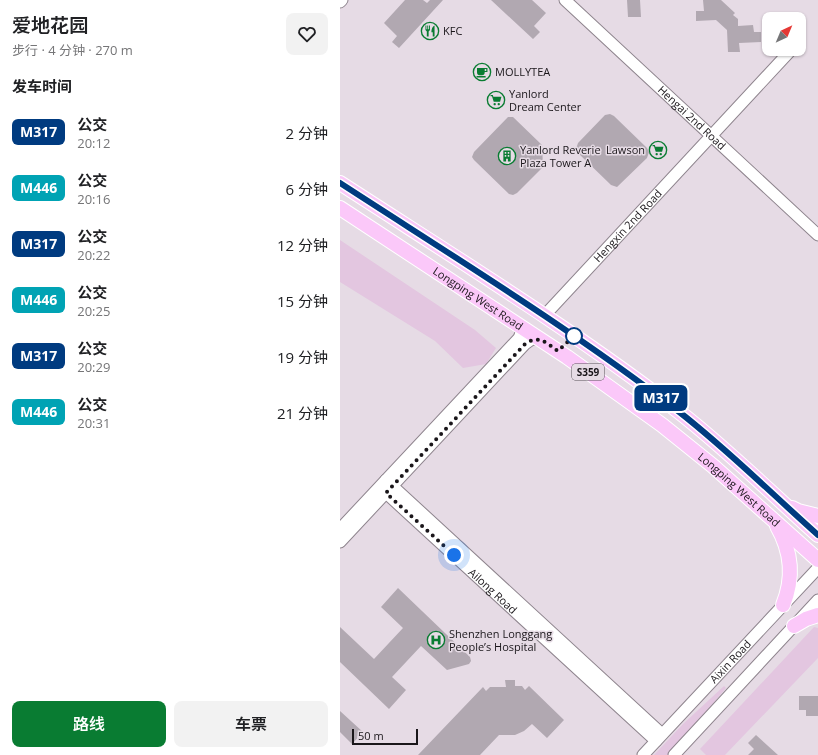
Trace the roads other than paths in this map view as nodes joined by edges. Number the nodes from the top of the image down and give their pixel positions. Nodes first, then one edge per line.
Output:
1 (342, 0) edge
2 (565, 0) edge
3 (340, 2) edge
4 (785, 56) edge
5 (711, 136) junction
6 (340, 183) edge
7 (340, 208) edge
8 (818, 235) edge
9 (544, 316) junction
10 (520, 326) junction
11 (540, 339) junction
12 (388, 487) junction
13 (780, 501) junction
14 (818, 516) edge
15 (773, 519) junction
16 (340, 529) edge
17 (818, 535) edge
18 (340, 542) edge
19 (818, 560) edge
20 (818, 568) edge
21 (818, 600) edge
22 (783, 605) junction
23 (818, 615) edge
24 (794, 626) junction
25 (659, 738) junction
26 (643, 755) edge
27 (674, 755) edge

1 - 3 street
2 - 5 street, Hengai 2nd Road
4 - 5 street, Hengxin 2nd Road
5 - 8 street, Hengai 2nd Road
5 - 9 street, Hengxin 2nd Road
6 - 9 main road, Longping West Road / S359
7 - 10 main road, Longping West Road / S359
9 - 13 main road, Longping West Road / S359
10 - 11 main road, Longping West Road / S359
10 - 12 street
11 - 12 street
11 - 15 main road, Longping West Road / S359
12 - 16 street
12 - 18 street
12 - 25 street, Ailong Road
13 - 14 main road
13 - 17 main road, Longping West Road / S359
15 - 19 main road, Longping West Road / S359
15 - 22 main road
20 - 22 street, Aixin Road
21 - 24 street, Aixin Road
22 - 25 street, Aixin Road
23 - 24 main road
24 - 27 street, Aixin Road
25 - 26 street, Aixin Road

